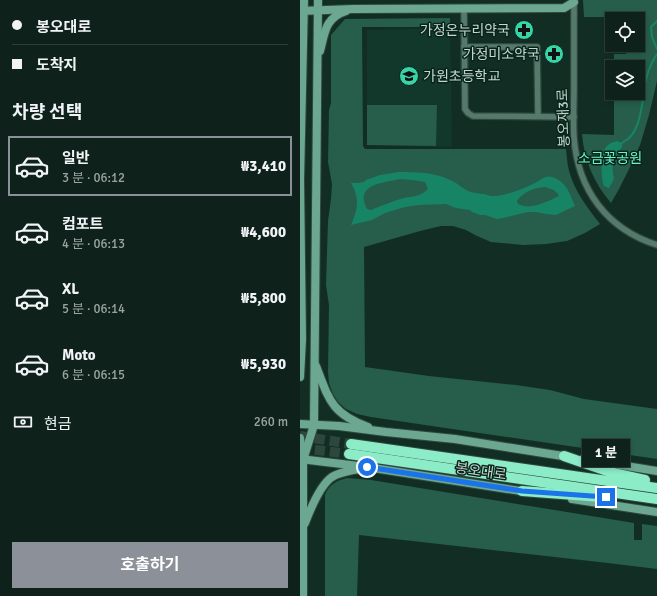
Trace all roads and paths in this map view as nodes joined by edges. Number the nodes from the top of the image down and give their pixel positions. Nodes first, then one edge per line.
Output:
1 (304, 0) edge
2 (318, 0) edge
3 (573, 1) edge
4 (464, 9) junction
5 (353, 10) junction
6 (317, 11) junction
7 (302, 12) edge
8 (300, 43) edge
9 (464, 46) junction
10 (303, 53) junction
11 (317, 63) junction
12 (538, 116) junction
13 (574, 117) junction
14 (657, 245) edge
15 (315, 361) junction
16 (300, 362) edge
17 (300, 377) edge
18 (300, 424) edge
19 (314, 424) junction
20 (386, 432) junction
21 (300, 438) edge
22 (564, 456) junction
23 (301, 460) edge
24 (367, 467) junction
25 (657, 471) edge
26 (657, 483) edge
27 (657, 488) edge
28 (522, 491) junction
29 (657, 500) edge
30 (657, 512) edge
31 (300, 517) edge
32 (303, 526) junction
33 (303, 596) edge

1 - 7 street
2 - 6 street
3 - 4 street
3 - 13 street, 봉오재3로
4 - 5 street
4 - 9 street
5 - 6 street
5 - 11 street
6 - 7 street
6 - 11 street
7 - 10 street
8 - 10 street
9 - 12 street
9 - 12 street
10 - 16 street
11 - 15 street
12 - 13 street
13 - 14 street, 봉오재3로
15 - 19 street
15 - 20 street
16 - 17 street
18 - 19 street, 봉오대로
19 - 20 street, 봉오대로
19 - 23 street
20 - 22 street, 봉오대로
21 - 23 street
22 - 25 street, 봉오대로
22 - 26 highway
23 - 24 street, 봉오대로
23 - 32 street
24 - 28 street, 봉오대로
24 - 32 street
27 - 29 highway, 봉오대로
28 - 29 highway
28 - 30 street, 봉오대로
31 - 32 street
32 - 33 street

